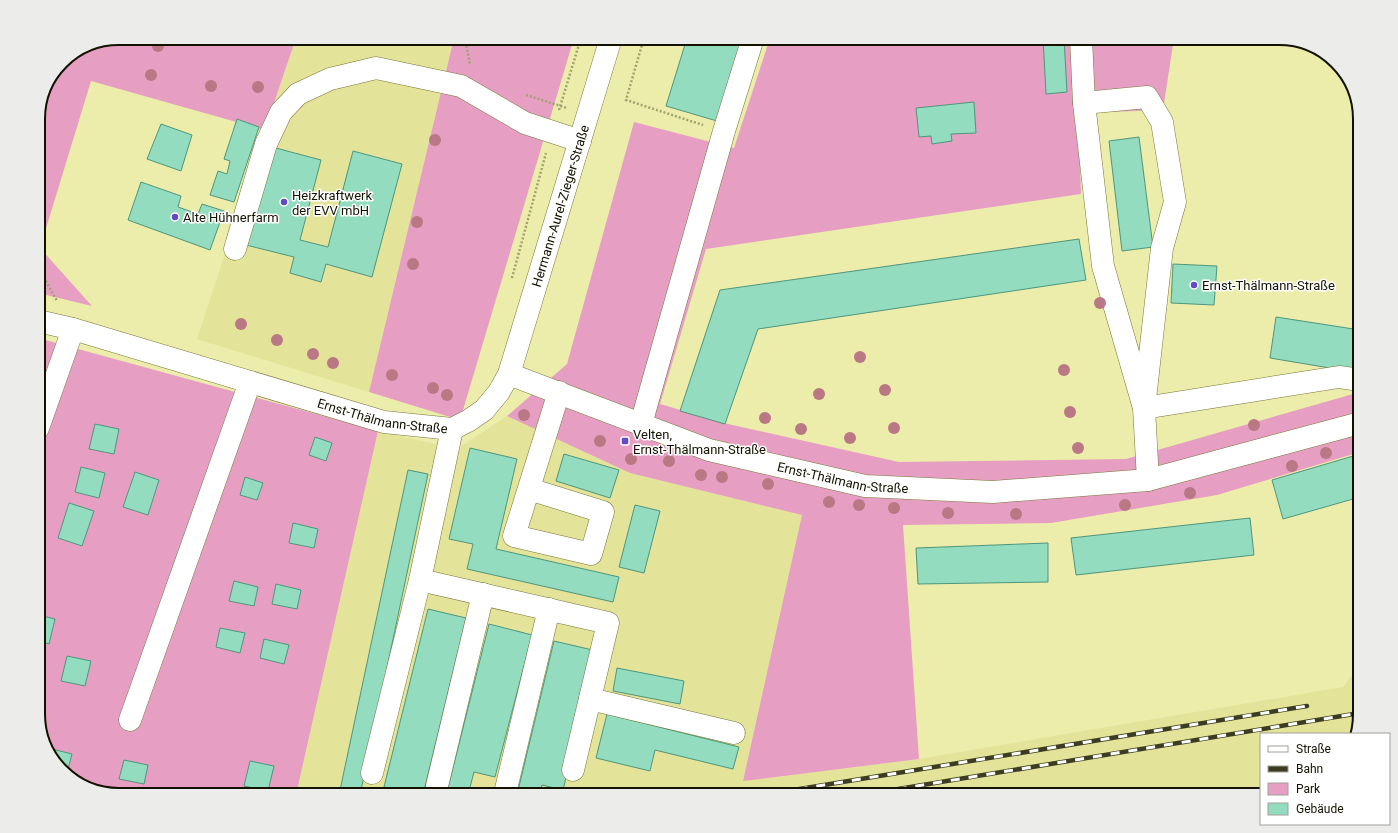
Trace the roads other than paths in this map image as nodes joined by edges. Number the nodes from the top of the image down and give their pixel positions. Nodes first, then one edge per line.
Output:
1 (609, 45) edge
2 (751, 45) edge
3 (1081, 45) edge
4 (1084, 103) junction
5 (580, 141) junction
6 (236, 250) dead end
7 (45, 323) edge
8 (73, 329) junction
9 (509, 374) junction
10 (1353, 379) edge
11 (250, 382) junction
12 (559, 392) junction
13 (45, 408) edge
14 (1144, 408) junction
15 (641, 424) junction
16 (1353, 425) edge
17 (452, 429) junction
18 (1148, 480) junction
19 (529, 489) dead end
20 (420, 580) junction
21 (483, 594) junction
22 (549, 609) junction
23 (590, 699) junction
24 (130, 720) dead end
25 (734, 733) dead end
26 (573, 770) dead end
27 (372, 773) dead end
28 (437, 786) dead end
29 (506, 788) edge

1 - 5 street, Hermann-Aurel-Zieger-Straße
2 - 15 street
3 - 4 street
4 - 14 street
4 - 14 street
5 - 6 street
5 - 9 street, Hermann-Aurel-Zieger-Straße
7 - 8 street, Ernst-Thälmann-Straße
8 - 11 street, Ernst-Thälmann-Straße
8 - 13 street
9 - 12 street, Ernst-Thälmann-Straße
9 - 17 street, Ernst-Thälmann-Straße
10 - 14 street
11 - 17 street, Ernst-Thälmann-Straße
11 - 24 street
12 - 15 street, Ernst-Thälmann-Straße
12 - 19 street
14 - 18 street
15 - 18 street, Ernst-Thälmann-Straße
16 - 18 street, Ernst-Thälmann-Straße
17 - 20 street
20 - 21 street
20 - 27 street
21 - 22 street
21 - 28 street
22 - 23 street
22 - 29 street
23 - 25 street
23 - 26 street

